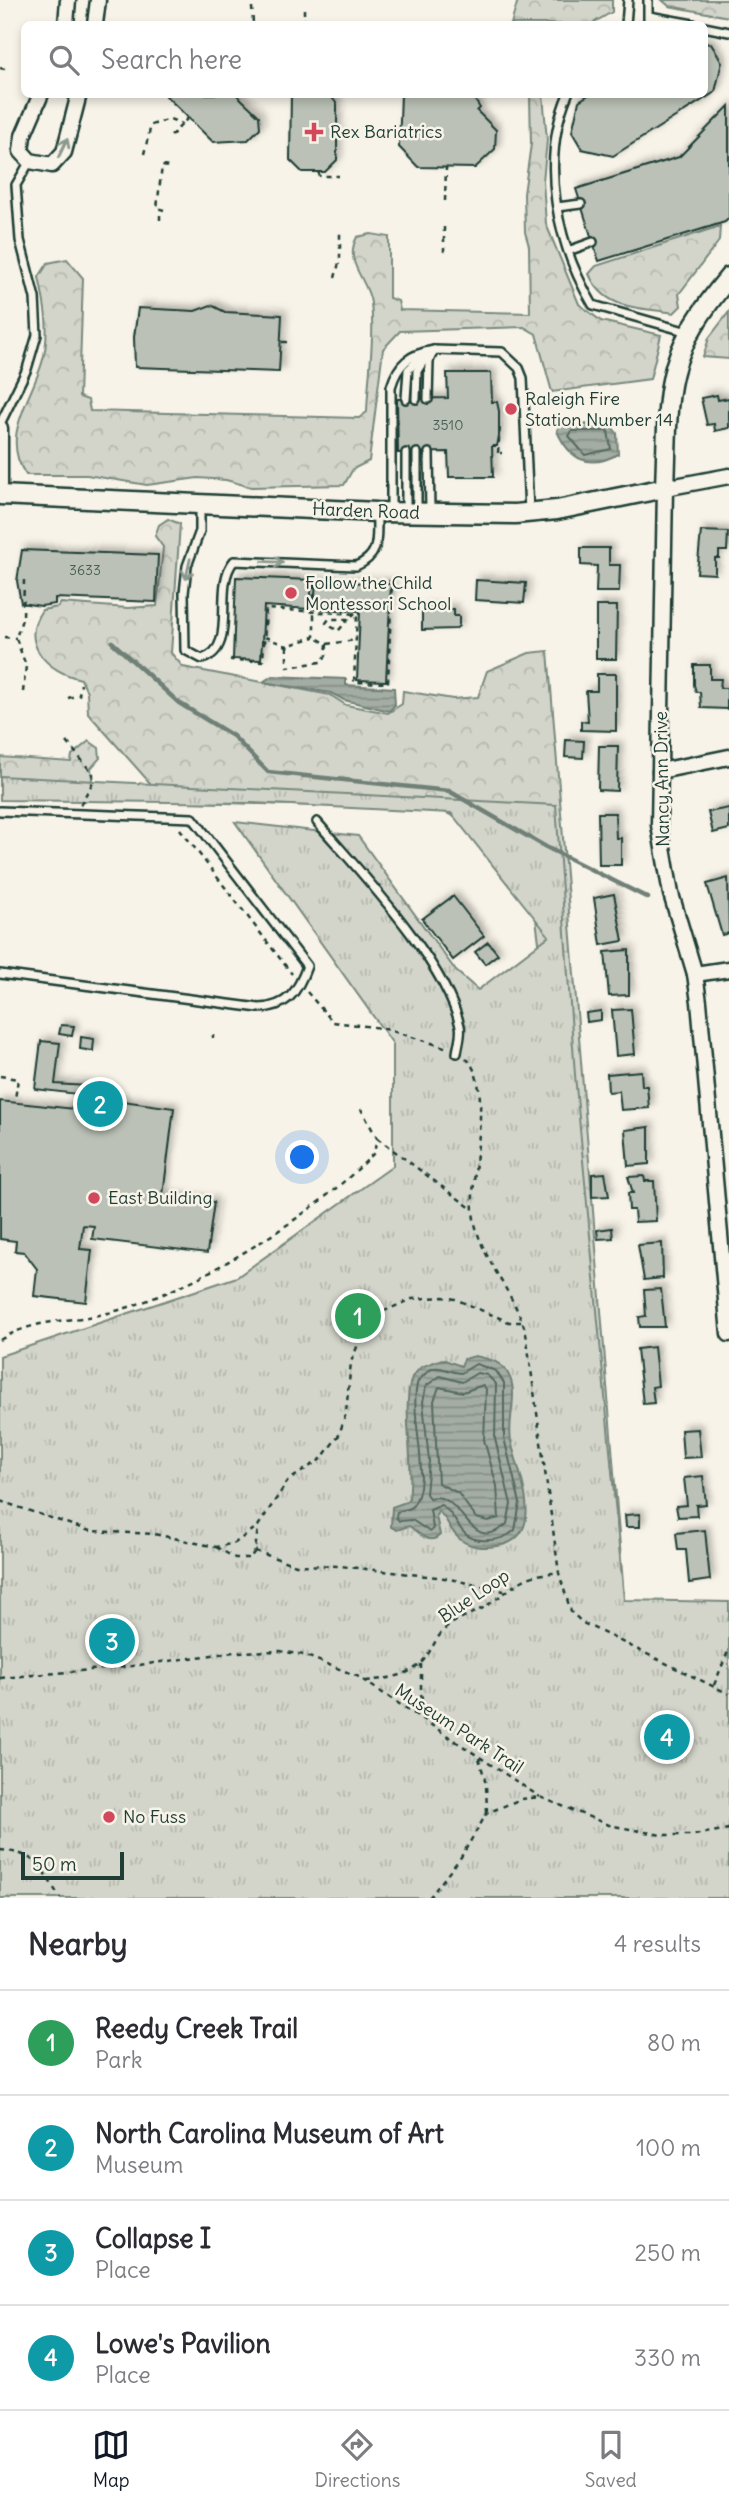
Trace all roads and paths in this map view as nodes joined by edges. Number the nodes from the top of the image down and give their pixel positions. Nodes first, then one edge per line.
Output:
1 (68, 0) edge
2 (98, 0) edge
3 (628, 0) edge
4 (648, 0) edge
5 (253, 7) dead end
6 (304, 9) dead end
7 (649, 16) junction
8 (66, 21) edge
9 (94, 21) edge
10 (253, 21) edge
11 (306, 21) edge
12 (626, 21) edge
13 (648, 21) edge
14 (676, 21) edge
15 (708, 28) edge
16 (729, 32) edge
17 (39, 98) edge
18 (78, 98) edge
19 (567, 98) edge
20 (188, 118) dead end
21 (182, 124) junction
22 (172, 136) dead end
23 (144, 154) dead end
24 (30, 162) junction
25 (169, 167) dead end
26 (446, 167) dead end
27 (318, 172) dead end
28 (339, 176) dead end
29 (445, 201) dead end
30 (581, 204) dead end
31 (557, 207) junction
32 (160, 219) dead end
33 (444, 227) dead end
34 (340, 232) dead end
35 (593, 242) dead end
36 (444, 251) dead end
37 (568, 251) junction
38 (729, 277) edge
39 (335, 278) dead end
40 (688, 332) junction
41 (282, 342) dead end
42 (292, 342) dead end
43 (434, 350) junction
44 (405, 399) dead end
45 (416, 399) dead end
46 (428, 399) dead end
47 (0, 426) edge
48 (503, 426) dead end
49 (406, 453) dead end
50 (417, 453) dead end
51 (429, 453) dead end
52 (500, 453) dead end
53 (729, 476) edge
54 (0, 485) edge
55 (665, 488) junction
56 (0, 495) edge
57 (200, 503) junction
58 (404, 513) junction
59 (529, 513) junction
60 (314, 578) dead end
61 (24, 580) dead end
62 (374, 580) dead end
63 (312, 611) junction
64 (355, 613) junction
65 (349, 619) junction
66 (264, 636) junction
67 (4, 637) dead end
68 (314, 637) junction
69 (16, 638) junction
70 (356, 640) junction
71 (327, 645) junction
72 (287, 646) junction
73 (232, 658) dead end
74 (80, 684) dead end
75 (23, 692) dead end
76 (68, 698) dead end
77 (67, 742) dead end
78 (729, 757) edge
79 (660, 771) junction
80 (0, 811) edge
81 (79, 814) junction
82 (171, 817) junction
83 (317, 822) dead end
84 (729, 969) edge
85 (0, 974) edge
86 (695, 974) junction
87 (293, 975) dead end
88 (306, 991) dead end
89 (457, 1053) junction
90 (0, 1076) edge
91 (15, 1099) dead end
92 (361, 1109) dead end
93 (377, 1138) junction
94 (473, 1210) junction
95 (523, 1322) junction
96 (729, 1334) edge
97 (0, 1340) edge
98 (0, 1501) edge
99 (258, 1526) junction
100 (216, 1547) junction
101 (255, 1551) junction
102 (558, 1573) junction
103 (504, 1591) junction
104 (729, 1649) edge
105 (421, 1663) junction
106 (0, 1678) edge
107 (365, 1681) junction
108 (714, 1687) junction
109 (729, 1694) edge
110 (428, 1722) junction
111 (478, 1756) junction
112 (540, 1797) junction
113 (487, 1813) junction
114 (729, 1829) edge
115 (0, 1850) edge
116 (60, 1898) edge
117 (429, 1898) edge

1 - 8 street
2 - 9 street
3 - 12 lane
4 - 7 lane
5 - 10 path
6 - 11 path
7 - 13 lane
7 - 14 lane
15 - 16 lane
17 - 24 street
24 -> 18 street
19 - 31 lane
20 - 21 path
21 - 22 path
21 - 23 path
24 - 47 lane
25 - 32 path
26 - 29 path
27 - 28 path
30 - 31 lane
31 - 37 lane
33 - 36 path
34 - 39 path
35 - 37 lane
37 - 40 lane
38 - 40 street, Nancy Ann Drive
40 - 55 street, Nancy Ann Drive
41 - 42 path
43 - 44 lane
43 - 45 lane
43 - 46 lane
43 - 58 lane
43 - 59 lane
47 - 54 street
48 - 52 path
49 - 58 lane
50 - 58 lane
51 - 58 lane
53 - 55 street, Harden Road
55 - 59 street, Harden Road
55 - 79 street, Nancy Ann Drive
56 - 57 street, Harden Road
57 - 58 street, Harden Road
57 -> 58 lane
58 - 59 street, Harden Road
60 - 63 path
61 - 69 path
62 - 70 path
63 - 64 path
63 - 66 path
63 - 68 path
64 - 65 path
64 - 70 path
65 - 65 path
66 - 72 path
66 - 73 path
67 - 69 path
68 - 71 path
68 - 72 path
69 - 75 path
70 - 71 path
71 - 72 path
74 - 76 path
77 - 81 path
78 - 79 street
79 - 86 street, Nancy Ann Drive
80 - 81 lane
81 - 82 lane
82 - 85 lane
82 - 87 path
83 - 89 lane
84 - 86 street
86 - 96 street, Nancy Ann Drive
88 - 89 path
89 - 94 path
90 - 91 path
92 - 93 path
93 - 94 path
93 - 97 path
94 - 95 path
95 - 99 path
95 - 102 path
98 - 100 path
99 - 100 path
99 - 101 path
100 - 101 path
101 - 103 path
102 - 103 path, Blue Loop
102 - 108 path
103 - 105 path, Blue Loop
104 - 108 path
105 - 107 path
105 - 110 path
106 - 107 path
107 - 110 path, Museum Park Trail
108 - 109 path
110 - 111 path, Museum Park Trail
111 - 112 path, Museum Park Trail
111 - 113 path
112 - 113 path
112 - 114 path
113 - 117 path
115 - 116 path

